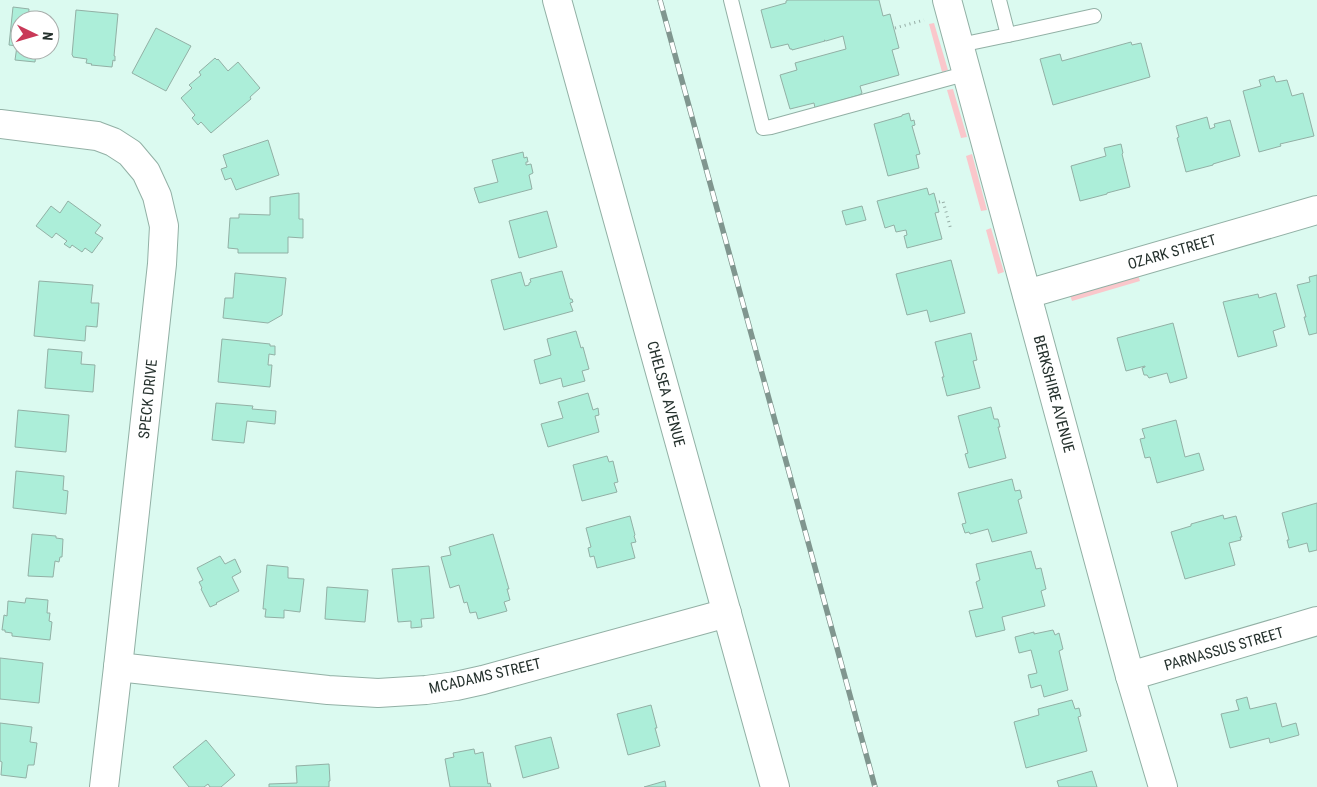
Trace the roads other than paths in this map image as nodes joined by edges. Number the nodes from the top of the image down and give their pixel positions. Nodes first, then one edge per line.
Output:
1 (557, 0) edge
2 (731, 0) edge
3 (947, 0) edge
4 (999, 0) edge
5 (1094, 16) dead end
6 (1008, 35) junction
7 (960, 45) junction
8 (968, 73) junction
9 (0, 124) edge
10 (1317, 210) edge
11 (1027, 294) junction
12 (726, 613) junction
13 (1317, 621) edge
14 (118, 667) junction
15 (1130, 676) junction
16 (104, 787) edge
17 (775, 787) edge
18 (1163, 787) edge

1 - 12 street, CHELSEA AVENUE
2 - 8 lane
3 - 7 street, BERKSHIRE AVENUE
4 - 6 lane
5 - 6 lane
6 - 7 lane
7 - 8 street, BERKSHIRE AVENUE
8 - 11 street, BERKSHIRE AVENUE
9 - 14 street, SPECK DRIVE
10 - 11 street, OZARK STREET
11 - 15 street, BERKSHIRE AVENUE
12 - 14 street, MCADAMS STREET
12 - 17 street, CHELSEA AVENUE
13 - 15 street, PARNASSUS STREET
14 - 16 street, SPECK DRIVE
15 - 18 street, BERKSHIRE AVENUE

